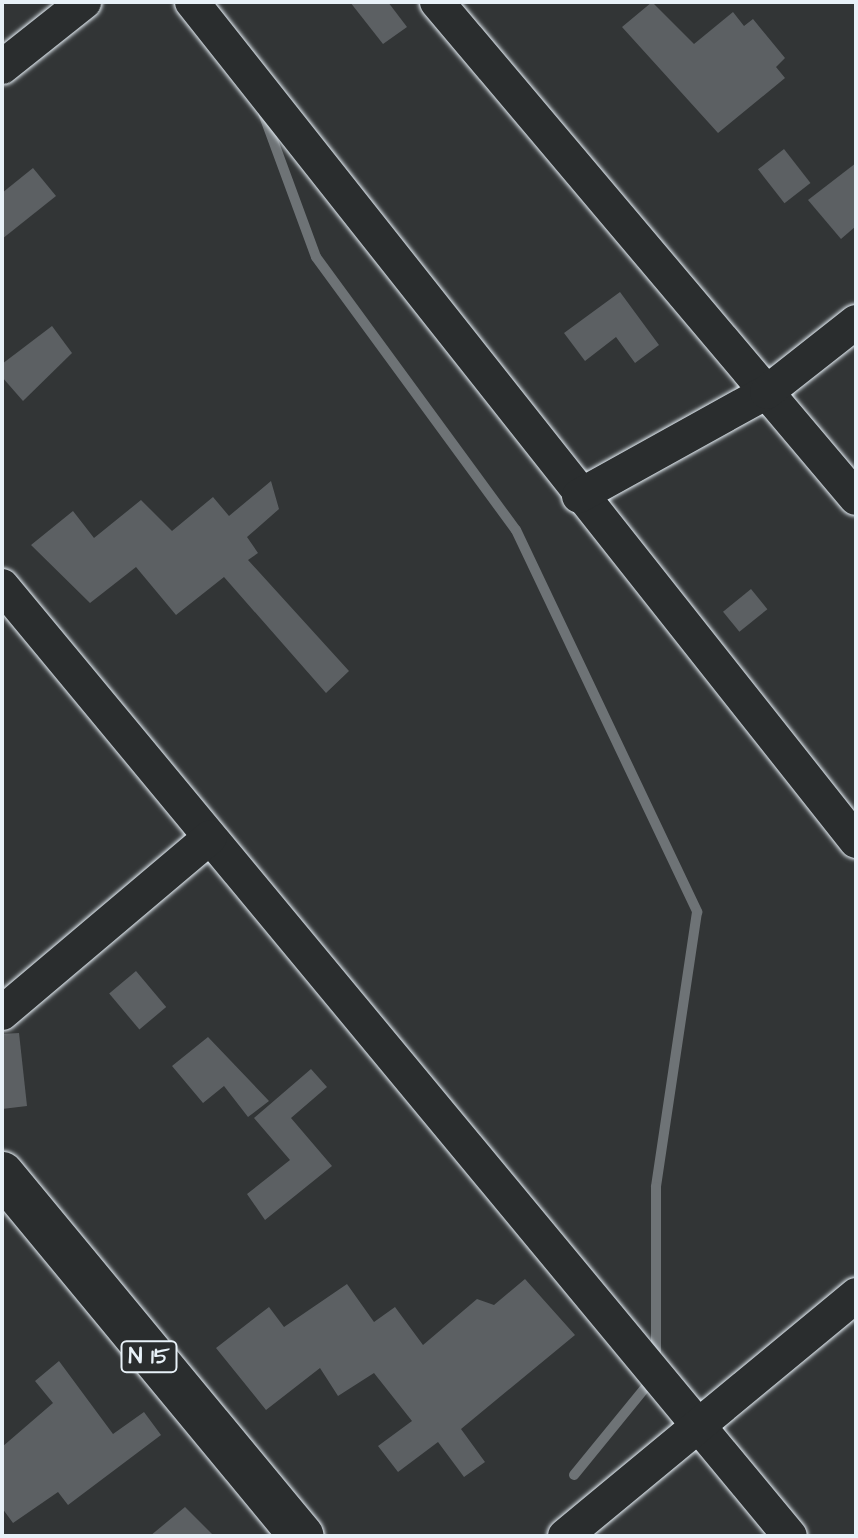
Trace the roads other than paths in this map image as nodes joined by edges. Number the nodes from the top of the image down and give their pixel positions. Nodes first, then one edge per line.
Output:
1 (84, 2) edge
2 (192, 2) edge
3 (437, 2) edge
4 (2, 67) edge
5 (856, 322) edge
6 (767, 392) junction
7 (579, 496) junction
8 (856, 498) edge
9 (2, 586) edge
10 (210, 837) junction
11 (856, 841) edge
12 (2, 1013) edge
13 (2, 1174) edge
14 (856, 1295) edge
15 (700, 1427) junction
16 (302, 1536) edge
17 (565, 1536) edge
18 (790, 1536) edge

1 - 4 street
2 - 7 street
3 - 6 street
5 - 6 street
6 - 7 street
6 - 8 street
7 - 11 street
9 - 10 street
10 - 12 street
10 - 15 street
13 - 16 main road, N 15
14 - 15 street
15 - 17 street
15 - 18 street

